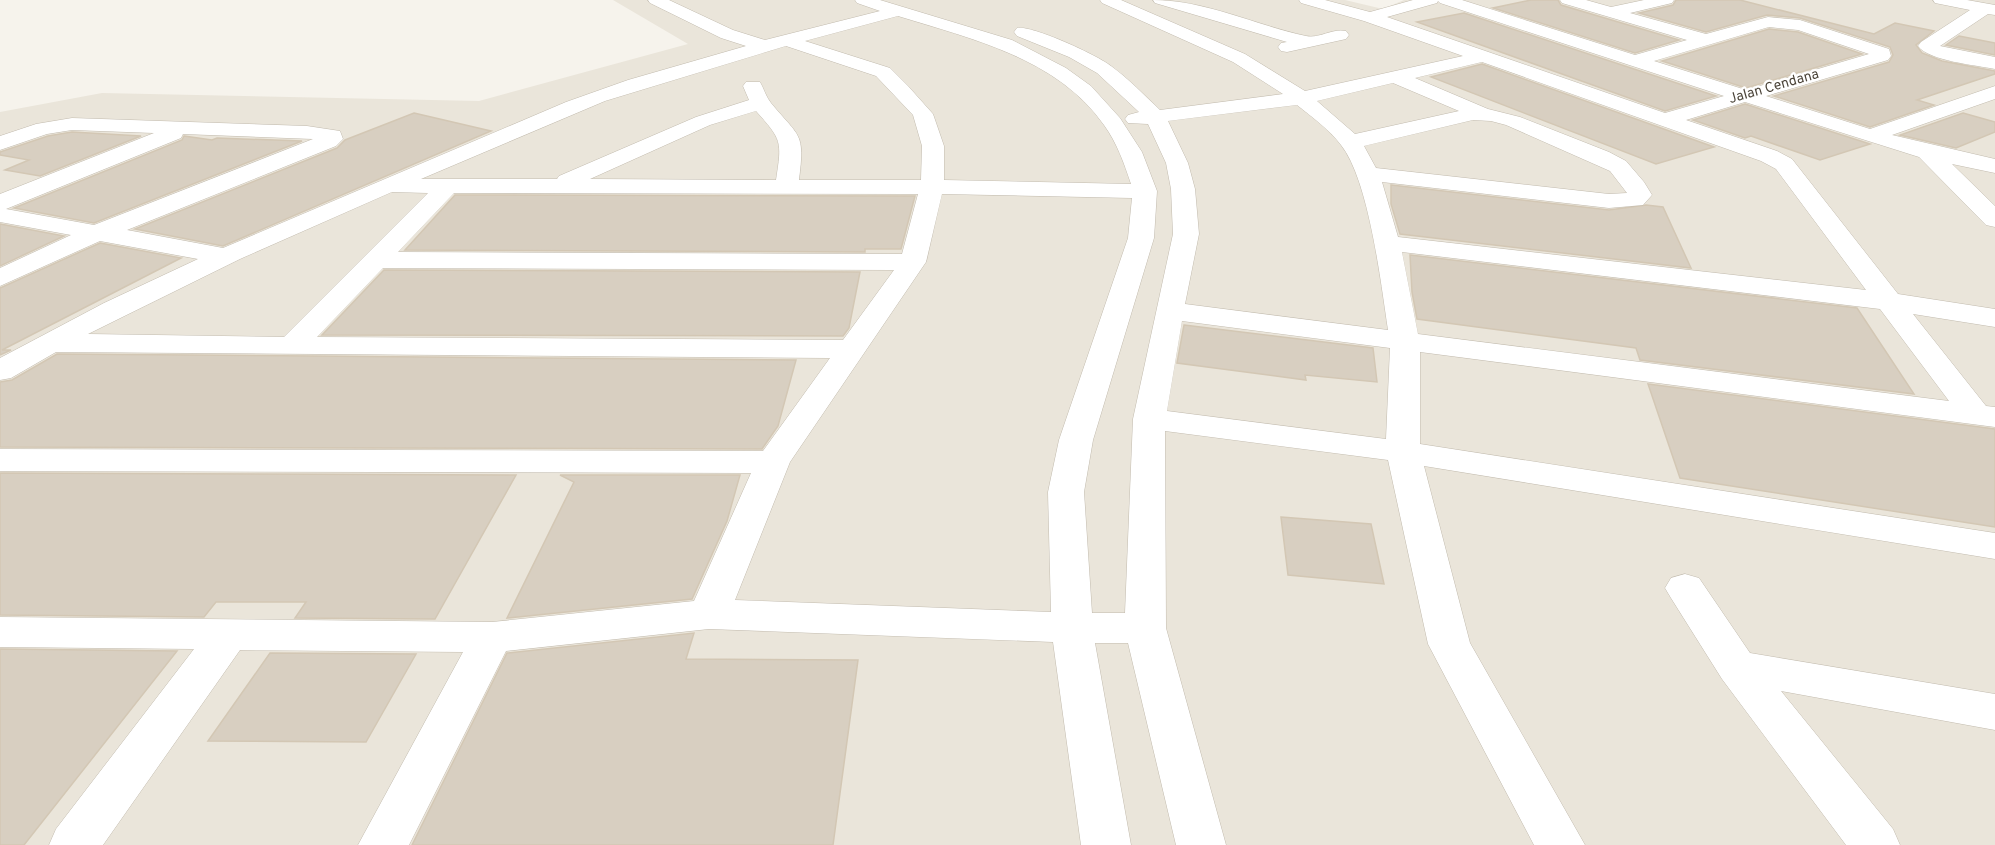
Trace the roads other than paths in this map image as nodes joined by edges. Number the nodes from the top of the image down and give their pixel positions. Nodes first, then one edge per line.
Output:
1 (656, 0) edge
2 (862, 0) edge
3 (1108, 0) edge
4 (1161, 0) edge
5 (1307, 0) edge
6 (1431, 0) edge
7 (1446, 0) edge
8 (1568, 0) edge
9 (1666, 0) edge
10 (1941, 0) edge
11 (914, 5) edge
12 (1990, 9) edge
13 (1611, 12) junction
14 (1370, 17) junction
15 (1340, 34) dead end
16 (1709, 40) junction
17 (1308, 42) junction
18 (775, 43) junction
19 (1258, 54) junction
20 (1481, 57) junction
21 (1632, 61) junction
22 (1995, 63) edge
23 (1396, 77) junction
24 (1995, 92) edge
25 (1744, 96) junction
26 (1302, 98) junction
27 (1483, 114) junction
28 (1156, 117) junction
29 (1663, 120) junction
30 (1113, 122) junction
31 (185, 128) junction
32 (1870, 136) junction
33 (1351, 142) junction
34 (0, 143) edge
35 (1927, 152) junction
36 (1995, 166) edge
37 (1368, 174) junction
38 (384, 186) junction
39 (448, 186) junction
40 (558, 186) junction
41 (787, 186) junction
42 (932, 187) junction
43 (1145, 191) junction
44 (1986, 198) edge
45 (0, 203) edge
46 (0, 215) edge
47 (1995, 220) edge
48 (98, 233) junction
49 (1387, 243) junction
50 (225, 256) junction
51 (377, 260) junction
52 (913, 261) junction
53 (0, 278) edge
54 (1887, 301) junction
55 (1169, 311) junction
56 (1995, 318) edge
57 (1405, 341) junction
58 (50, 342) junction
59 (292, 346) junction
60 (852, 349) junction
61 (0, 371) edge
62 (1985, 416) edge
63 (1149, 419) junction
64 (1403, 452) junction
65 (0, 460) edge
66 (773, 462) junction
67 (1995, 546) edge
68 (1685, 588) dead end
69 (709, 614) junction
70 (1072, 628) junction
71 (1145, 628) junction
72 (0, 632) edge
73 (229, 634) junction
74 (492, 637) junction
75 (1737, 668) junction
76 (1995, 712) edge
77 (74, 845) edge
78 (383, 845) edge
79 (1106, 845) edge
80 (1201, 845) edge
81 (1560, 845) edge
82 (1875, 845) edge

1 - 18 street
2 - 11 street
3 - 19 street
4 - 17 street
5 - 14 street
6 - 14 street
7 - 21 street
8 - 13 street
9 - 13 street
10 - 12 street
11 - 18 street
11 - 28 street
11 - 30 street
12 - 22 street
13 - 16 street
14 - 20 street
15 - 17 street
16 - 21 street
16 - 25 street, Jalan Cendana
17 - 19 street
18 - 38 street
18 - 42 street
19 - 26 street
20 - 23 street
20 - 29 street
21 - 25 street
23 - 26 street
23 - 27 street
24 - 32 street
25 - 29 street, Jalan Cendana
25 - 32 street
26 - 28 street
26 - 33 street
27 - 33 street
27 - 37 street
28 - 30 street
28 - 55 street
29 - 54 street
30 - 43 street
31 - 34 street
31 - 45 street
31 - 48 street
32 - 35 street
33 - 37 street
35 - 36 street
35 - 44 street
37 - 49 street
38 - 39 street
38 - 50 street
39 - 40 street
39 - 51 street
40 - 41 street
40 - 41 street
41 - 42 street
42 - 43 street
42 - 52 street
43 - 70 street
44 - 47 street
46 - 48 street
48 - 50 street
48 - 53 street
49 - 54 street
49 - 57 street
50 - 58 street
51 - 52 street
51 - 59 street
52 - 60 street
54 - 56 street
54 - 62 street
55 - 57 street
55 - 63 street
57 - 62 street
57 - 64 street
58 - 59 street
58 - 61 street
59 - 60 street
60 - 66 street
63 - 64 street
63 - 71 street
64 - 67 street
64 - 81 street
65 - 66 street
66 - 69 street
68 - 75 street
69 - 70 street
69 - 74 street
70 - 71 street
70 - 79 street
71 - 80 street
72 - 73 street
73 - 74 street
73 - 77 street
74 - 78 street
75 - 76 street
75 - 82 street

